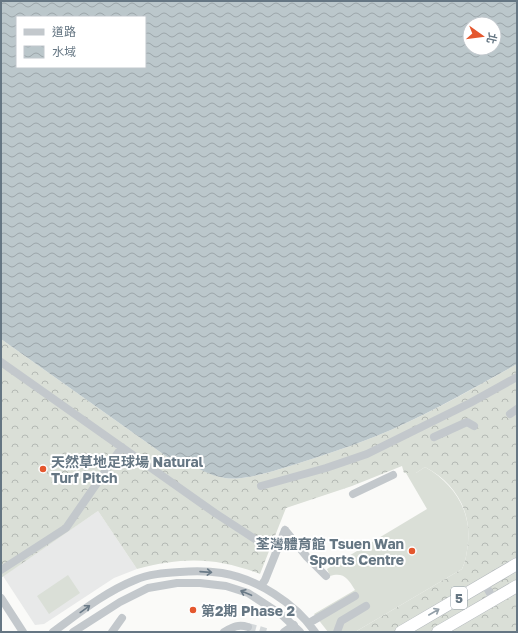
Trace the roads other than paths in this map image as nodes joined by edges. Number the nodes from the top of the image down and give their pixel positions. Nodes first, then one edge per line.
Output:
1 (1, 362) edge
2 (517, 377) edge
3 (474, 426) dead end
4 (434, 437) dead end
5 (122, 447) junction
6 (393, 475) dead end
7 (262, 486) dead end
8 (353, 494) dead end
9 (264, 545) dead end
10 (517, 564) edge
11 (1, 570) edge
12 (326, 576) dead end
13 (484, 583) junction
14 (261, 586) junction
15 (517, 586) edge
16 (355, 596) dead end
17 (1, 598) edge
18 (494, 600) junction
19 (366, 606) dead end
20 (122, 618) dead end
21 (309, 624) junction
22 (294, 625) junction
23 (248, 627) tunnel mouth
24 (23, 632) edge
25 (53, 632) edge
26 (73, 632) edge
27 (112, 632) edge
28 (224, 632) edge
29 (284, 632) edge
30 (300, 632) edge
31 (315, 632) edge
32 (337, 632) edge
33 (401, 632) edge
34 (438, 632) edge

1 - 5 street
2 - 7 street
3 - 4 street
5 - 9 street
5 - 11 street
6 - 8 street
10 - 13 highway, 5
12 - 14 street
13 - 18 street
33 -> 13 highway, 5
14 - 21 street
25 -> 14 street
15 - 18 highway, 5
16 - 21 street
17 - 24 street
18 - 34 highway, 5
19 - 32 street
20 - 27 street
21 - 31 street
22 -> 26 street
22 - 29 street
22 - 30 street
23 - 28 street

